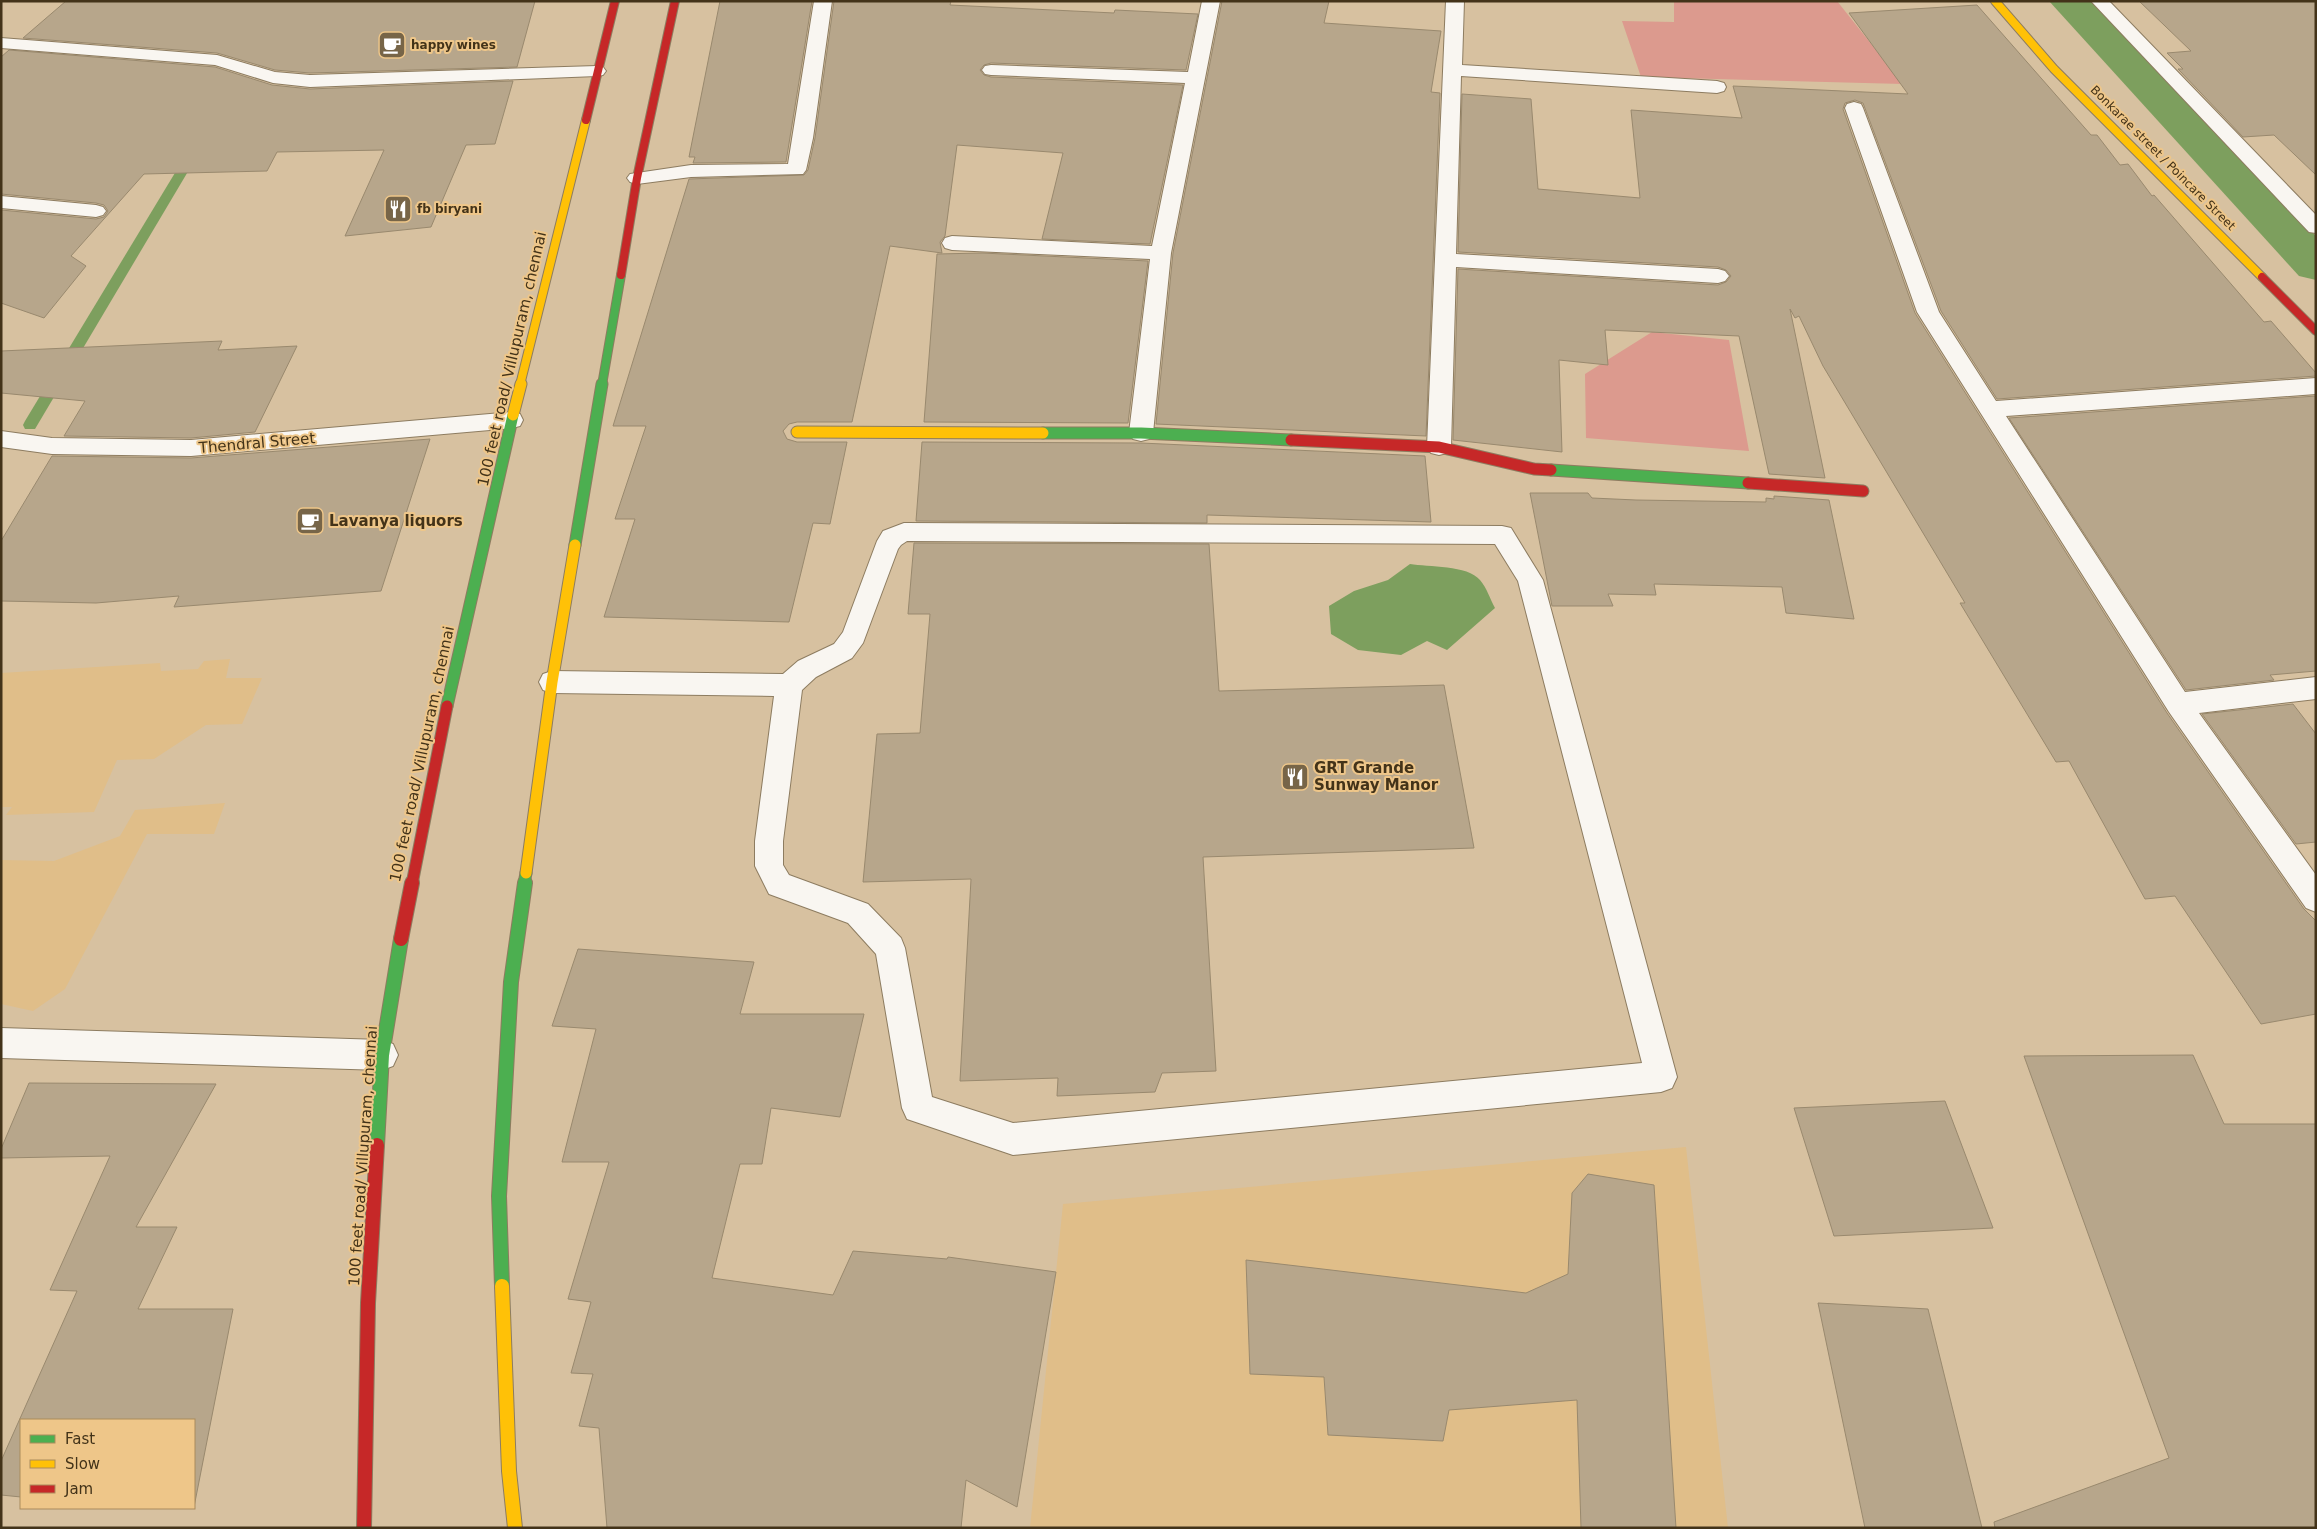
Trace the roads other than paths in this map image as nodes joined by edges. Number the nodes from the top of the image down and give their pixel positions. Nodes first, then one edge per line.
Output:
1 (615, 1) edge
2 (675, 1) edge
3 (823, 1) edge
4 (1211, 1) edge
5 (1455, 1) edge
6 (1994, 1) edge
7 (2099, 1) edge
8 (1, 43) edge
9 (991, 70) dead end
10 (1452, 70) junction
11 (596, 71) junction
12 (1194, 78) junction
13 (1717, 87) dead end
14 (1854, 108) dead end
15 (637, 178) junction
16 (1, 202) edge
17 (96, 211) dead end
18 (2316, 227) edge
19 (952, 243) dead end
20 (1161, 253) junction
21 (1445, 260) junction
22 (1718, 276) dead end
23 (2316, 331) edge
24 (2316, 386) edge
25 (1990, 409) junction
26 (512, 420) junction
27 (797, 432) dead end
28 (1141, 433) junction
29 (1, 439) edge
30 (1439, 447) junction
31 (1863, 492) dead end
32 (552, 682) junction
33 (789, 685) junction
34 (2316, 688) edge
35 (2178, 704) junction
36 (2316, 899) edge
37 (1, 1043) edge
38 (382, 1055) junction
39 (364, 1528) edge
40 (515, 1528) edge

1 - 11 main road, 100 feet road/ Villupuram, chennai
2 - 15 main road
3 - 15 street
4 - 12 street
5 - 10 street
6 - 23 main road, Bonkarae street / Poincare Street
7 - 18 street
8 - 11 street
9 - 12 street
10 - 13 street
10 - 21 street
11 - 26 main road, 100 feet road/ Villupuram, chennai
12 - 20 street
14 - 25 street
15 - 32 main road
16 - 17 street
19 - 20 street
20 - 28 street
21 - 22 street
21 - 30 street
24 - 25 street
25 - 35 street
26 - 29 street, Thendral Street
26 - 38 main road, 100 feet road/ Villupuram, chennai
27 - 28 main road
28 - 30 main road
30 - 31 main road
32 - 33 street
32 - 40 main road
33 - 33 street
34 - 35 street
35 - 36 street
37 - 38 street
38 - 39 main road, 100 feet road/ Villupuram, chennai

